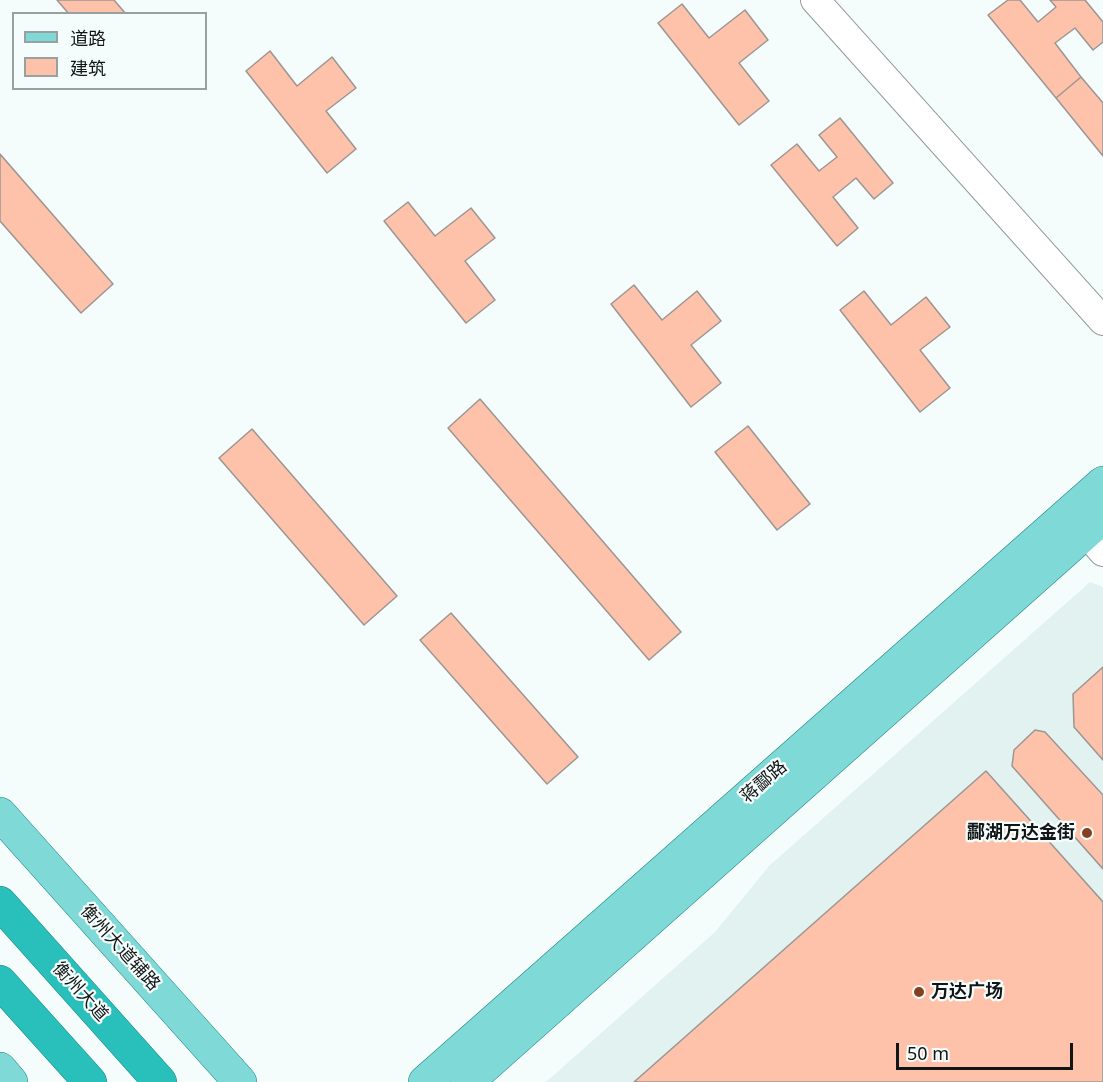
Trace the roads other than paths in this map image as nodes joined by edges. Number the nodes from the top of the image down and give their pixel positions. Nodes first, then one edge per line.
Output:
1 (815, 0) edge
2 (1103, 321) edge
3 (1103, 483) edge
4 (1090, 529) edge
5 (0, 814) edge
6 (0, 903) edge
7 (0, 982) edge
8 (0, 1069) edge
9 (11, 1082) edge
10 (90, 1082) edge
11 (160, 1082) edge
12 (240, 1082) edge
13 (425, 1082) edge
14 (467, 1082) edge

1 - 2 street
3 - 4 main road, 蒋酃路
4 - 13 main road, 蒋酃路
4 - 14 main road, 蒋酃路
5 - 12 main road, 衡州大道辅路
6 - 11 highway, 衡州大道
7 - 10 highway
8 - 9 main road

